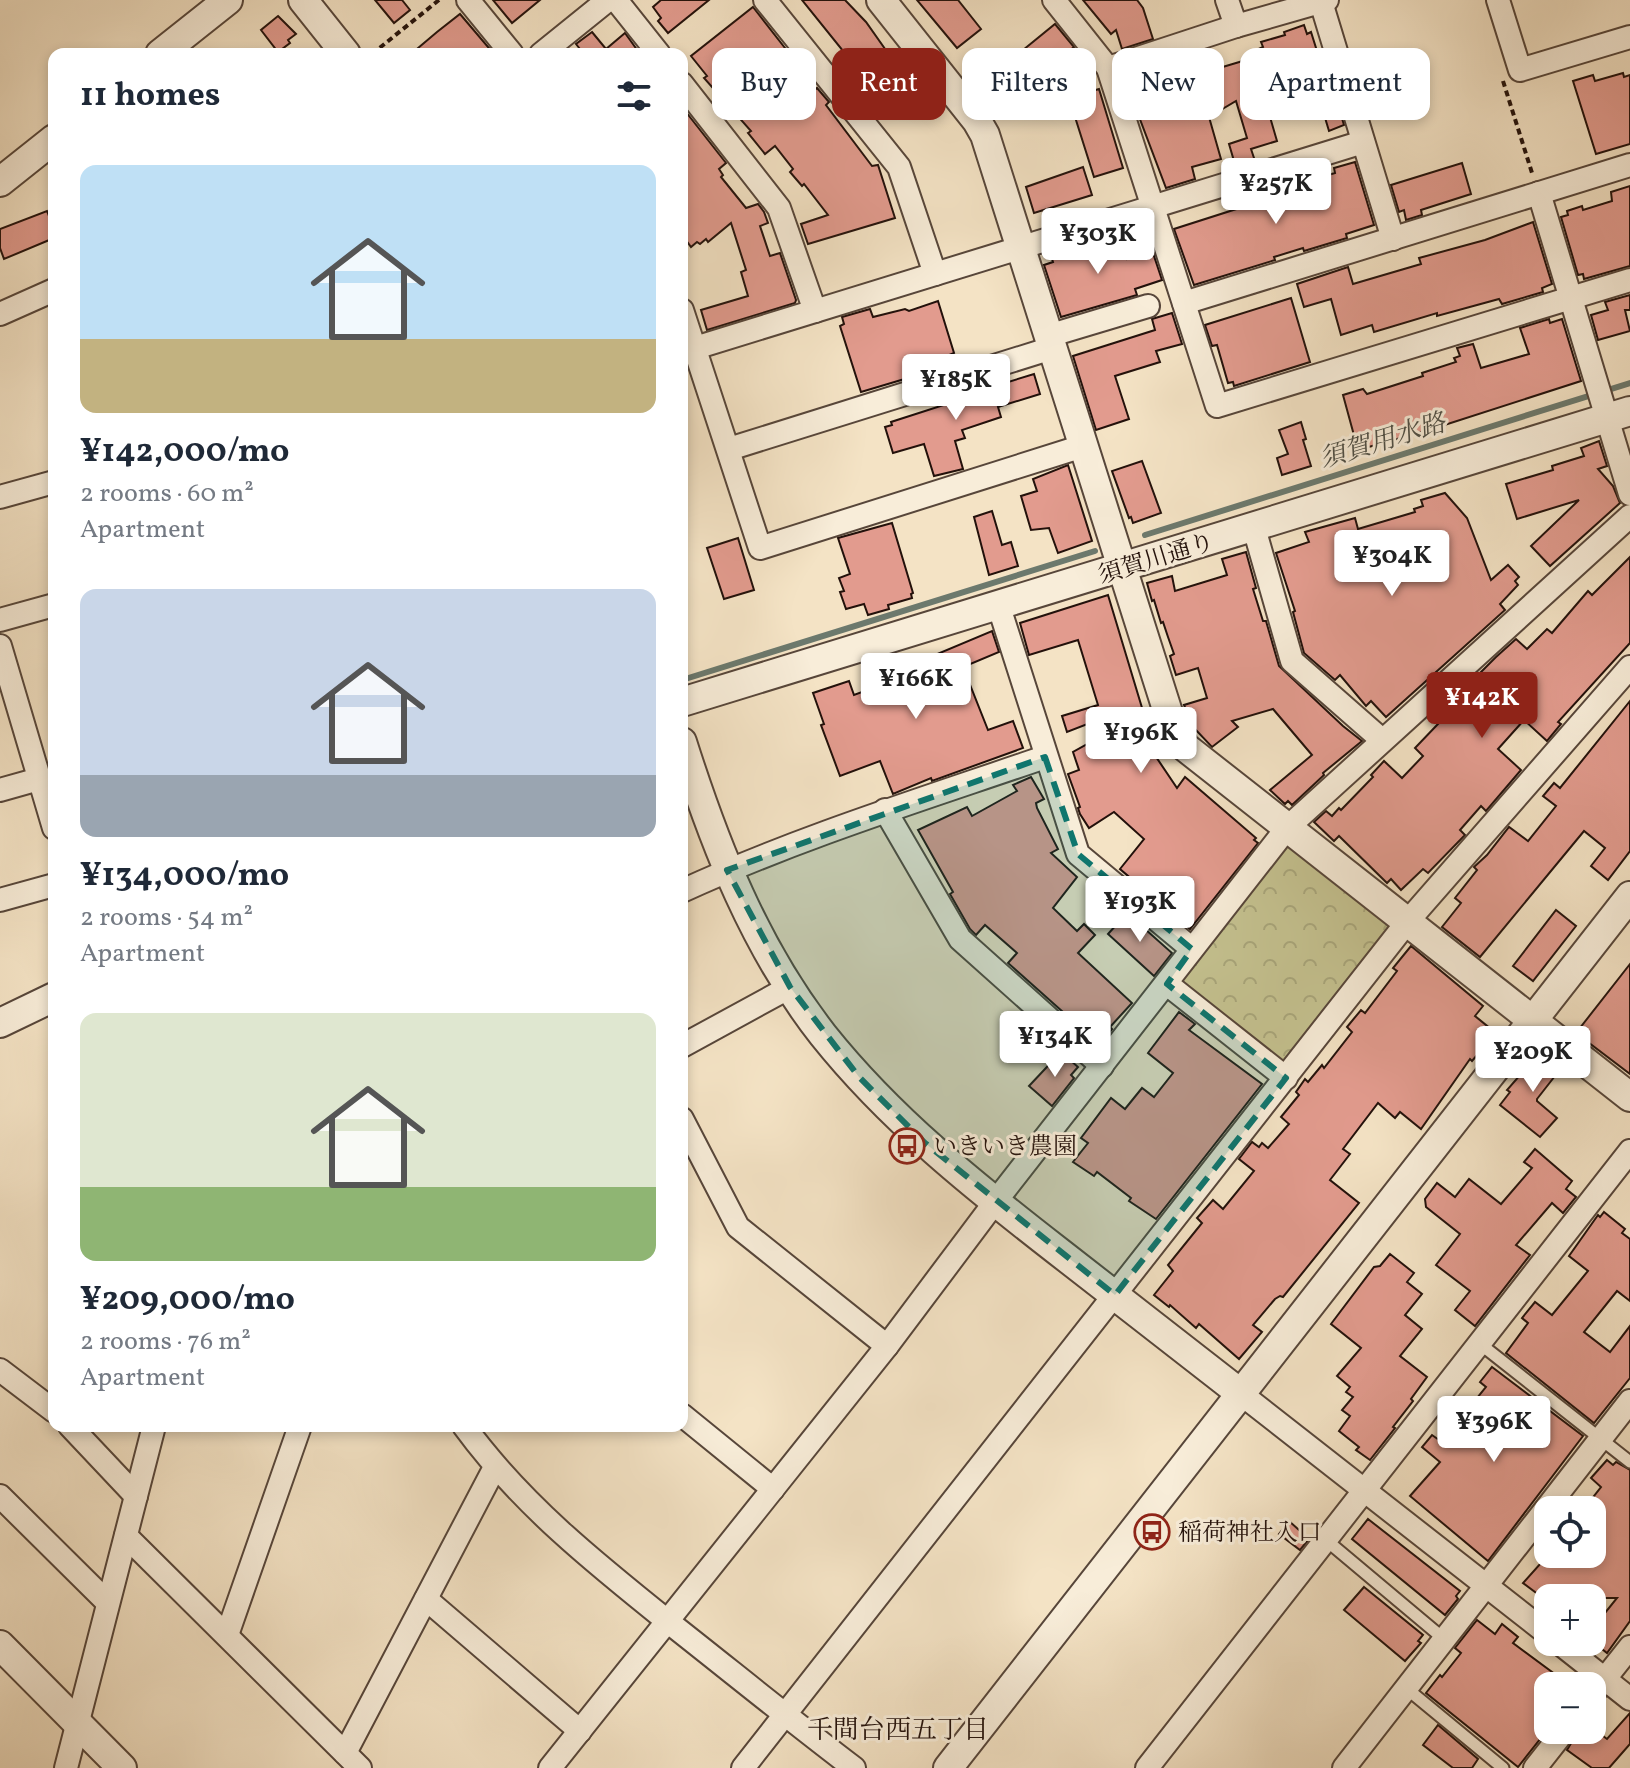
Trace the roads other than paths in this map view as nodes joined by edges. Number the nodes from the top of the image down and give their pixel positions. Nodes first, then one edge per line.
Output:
1 (228, 0) edge
2 (303, 0) edge
3 (468, 0) edge
4 (608, 0) edge
5 (616, 0) edge
6 (765, 0) edge
7 (881, 0) edge
8 (1054, 0) edge
9 (1227, 0) edge
10 (1498, 0) edge
11 (1324, 1) edge
12 (1236, 26) junction
13 (1630, 37) edge
14 (168, 48) edge
15 (341, 48) edge
16 (507, 48) edge
17 (548, 48) edge
18 (654, 48) edge
19 (1108, 68) junction
20 (688, 92) edge
21 (1363, 142) junction
22 (48, 144) edge
23 (1630, 165) edge
24 (0, 182) edge
25 (1539, 193) junction
26 (1153, 207) junction
27 (1393, 239) junction
28 (1020, 248) junction
29 (935, 274) junction
30 (1630, 280) edge
31 (48, 293) edge
32 (1570, 299) junction
33 (1184, 303) junction
34 (1148, 306) dead end
35 (815, 311) junction
36 (0, 314) edge
37 (1050, 342) junction
38 (688, 350) edge
39 (1618, 414) edge
40 (1083, 446) junction
41 (729, 449) junction
42 (48, 484) edge
43 (1630, 494) edge
44 (0, 497) edge
45 (1630, 516) edge
46 (1254, 528) junction
47 (1123, 568) junction
48 (48, 607) edge
49 (999, 607) junction
50 (0, 620) edge
51 (0, 646) edge
52 (1630, 667) edge
53 (688, 700) edge
54 (1382, 740) junction
55 (1045, 757) junction
56 (688, 761) edge
57 (39, 779) junction
58 (0, 790) edge
59 (48, 808) edge
60 (885, 810) junction
61 (1287, 828) junction
62 (727, 870) junction
63 (48, 887) edge
64 (688, 888) edge
65 (1630, 896) edge
66 (0, 900) edge
67 (1408, 921) junction
68 (1192, 949) junction
69 (1167, 984) junction
70 (790, 987) junction
71 (48, 1000) edge
72 (1532, 1021) junction
73 (0, 1023) edge
74 (688, 1043) edge
75 (1102, 1066) junction
76 (1286, 1078) junction
77 (1630, 1097) edge
78 (688, 1131) edge
79 (1630, 1151) edge
80 (995, 1202) junction
81 (1115, 1295) junction
82 (1479, 1343) junction
83 (887, 1346) junction
84 (0, 1370) edge
85 (1240, 1393) junction
86 (1630, 1401) edge
87 (48, 1406) edge
88 (688, 1420) edge
89 (76, 1432) edge
90 (152, 1432) edge
91 (298, 1432) edge
92 (469, 1432) edge
93 (1600, 1439) junction
94 (1630, 1462) edge
95 (495, 1467) junction
96 (773, 1489) junction
97 (1364, 1490) junction
98 (0, 1496) edge
99 (136, 1496) junction
100 (126, 1536) junction
101 (1326, 1540) junction
102 (1486, 1586) junction
103 (426, 1599) junction
104 (107, 1602) junction
105 (667, 1621) junction
106 (1534, 1623) edge
107 (227, 1635) junction
108 (1444, 1639) junction
109 (0, 1645) edge
110 (1630, 1647) edge
111 (1570, 1656) edge
112 (1585, 1672) edge
113 (1606, 1677) edge
114 (1406, 1688) junction
115 (1606, 1690) edge
116 (1630, 1699) edge
117 (785, 1715) junction
118 (76, 1722) junction
119 (580, 1731) junction
120 (1554, 1744) edge
121 (352, 1760) edge
122 (66, 1768) edge
123 (122, 1768) edge
124 (550, 1768) edge
125 (743, 1768) edge
126 (854, 1768) edge
127 (948, 1768) edge
128 (1147, 1768) edge
129 (1344, 1768) edge
130 (1503, 1768) edge
131 (1535, 1768) edge

1 - 14 street
2 - 15 street
3 - 16 street
4 - 17 street
5 - 18 street
6 - 29 street
7 - 28 street
8 - 19 street
9 - 12 street
10 - 13 street
11 - 12 street
11 - 21 street
12 - 19 street
19 - 26 street
20 - 35 street
21 - 26 street
21 - 27 street
22 - 24 street
23 - 25 street
25 - 27 street
25 - 32 street
26 - 28 street
26 - 33 street
27 - 33 street
28 - 29 street
28 - 37 street
29 - 35 street
30 - 32 street
31 - 36 street
32 - 33 street
32 - 39 street
34 - 37 street
35 - 38 street
37 - 40 street
37 - 41 street
38 - 41 street
39 - 43 street
39 - 46 street, 須賀川通り
40 - 41 street
40 - 47 street
42 - 44 street
45 - 54 street
46 - 47 street, 須賀川通り
46 - 54 street
47 - 49 street, 須賀川通り
47 - 61 street
48 - 50 street
49 - 53 street, 須賀川通り
49 - 55 street
51 - 57 street
52 - 67 street
54 - 61 street
55 - 60 street
55 - 68 street
56 - 62 street
57 - 58 street
57 - 59 street
60 - 62 street
60 - 75 street
61 - 67 street
61 - 68 street
62 - 64 street
62 - 70 street
63 - 66 street
65 - 72 street
67 - 72 street
67 - 76 street
68 - 69 street
69 - 75 street
69 - 76 street
70 - 74 street
70 - 80 street
71 - 73 street
72 - 77 street
72 - 85 street
75 - 80 street
76 - 81 street
78 - 83 street
79 - 82 street
80 - 81 street
80 - 83 street
81 - 85 street
81 - 117 street
82 - 93 lane
82 - 97 street
83 - 96 street
84 - 87 street
85 - 97 street
85 - 127 street
86 - 93 street
88 - 96 street
89 - 99 street
90 - 99 street
91 - 107 street
92 - 95 street
93 - 94 lane
93 - 102 street
95 - 103 street
95 - 105 street
96 - 105 street
97 - 101 street
97 - 102 street
98 - 104 street
99 - 100 street
100 - 104 street
100 - 107 street
101 - 108 lane
101 - 128 street
102 - 106 street
102 - 108 street
103 - 119 street
103 - 121 street
104 - 118 street
105 - 117 street
105 - 119 street
107 - 121 street
108 - 114 street
109 - 118 street
110 - 113 street
111 - 112 street
114 - 129 street
114 - 130 lane
115 - 116 street
117 - 125 street
117 - 126 street
118 - 122 street
118 - 123 street
119 - 124 street
120 - 131 street

